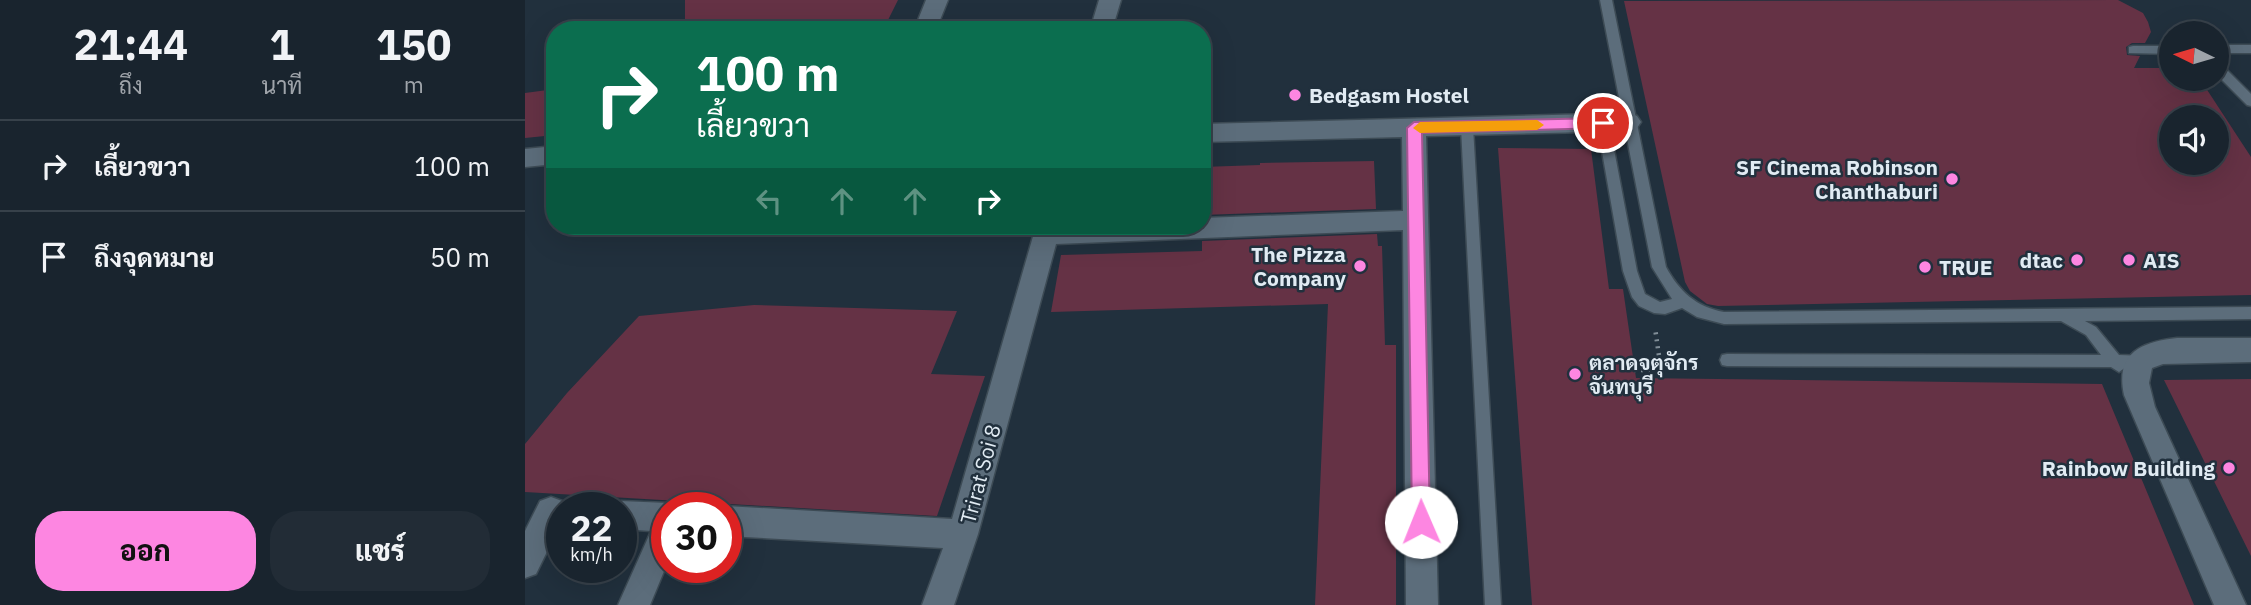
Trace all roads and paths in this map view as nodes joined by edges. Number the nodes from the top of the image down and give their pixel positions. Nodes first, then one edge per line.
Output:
1 (937, 0) edge
2 (1110, 0) edge
3 (1606, 0) edge
4 (929, 21) edge
5 (1104, 21) edge
6 (2229, 49) edge
7 (2251, 49) edge
8 (2133, 50) dead end
9 (2159, 50) edge
10 (2229, 78) edge
11 (2237, 85) junction
12 (2251, 85) edge
13 (2251, 102) edge
14 (1629, 122) junction
15 (1603, 123) junction
16 (1467, 127) junction
17 (1414, 128) junction
18 (1211, 133) edge
19 (546, 156) edge
20 (525, 158) edge
21 (1416, 220) junction
22 (1211, 226) edge
23 (1046, 235) edge
24 (1681, 301) junction
25 (1651, 307) junction
26 (2251, 313) edge
27 (2062, 314) junction
28 (2251, 350) edge
29 (1727, 359) dead end
30 (2128, 361) junction
31 (1635, 369) dead end
32 (546, 511) edge
33 (742, 522) edge
34 (963, 534) junction
35 (525, 563) edge
36 (651, 565) edge
37 (634, 605) edge
38 (938, 605) edge
39 (1422, 605) edge
40 (1493, 605) edge
41 (2230, 605) edge

1 - 4 street
2 - 5 street
3 - 14 lane
6 - 7 lane
8 - 9 lane
10 - 11 lane
11 - 12 lane
11 - 13 lane
14 - 15 street
14 - 24 lane
15 - 16 street
15 - 25 lane
16 - 17 street
16 - 40 lane
17 - 18 street
17 - 21 street
19 - 20 street
21 - 22 street
21 - 39 street
23 - 34 street, Trirat Soi 8
24 - 25 lane
24 - 27 lane
25 - 31 path
26 - 27 lane
27 - 30 lane
28 - 30 street
29 - 30 lane
30 - 41 street
32 - 35 street
33 - 34 street, Trirat Soi 8
34 - 38 street
36 - 37 street

